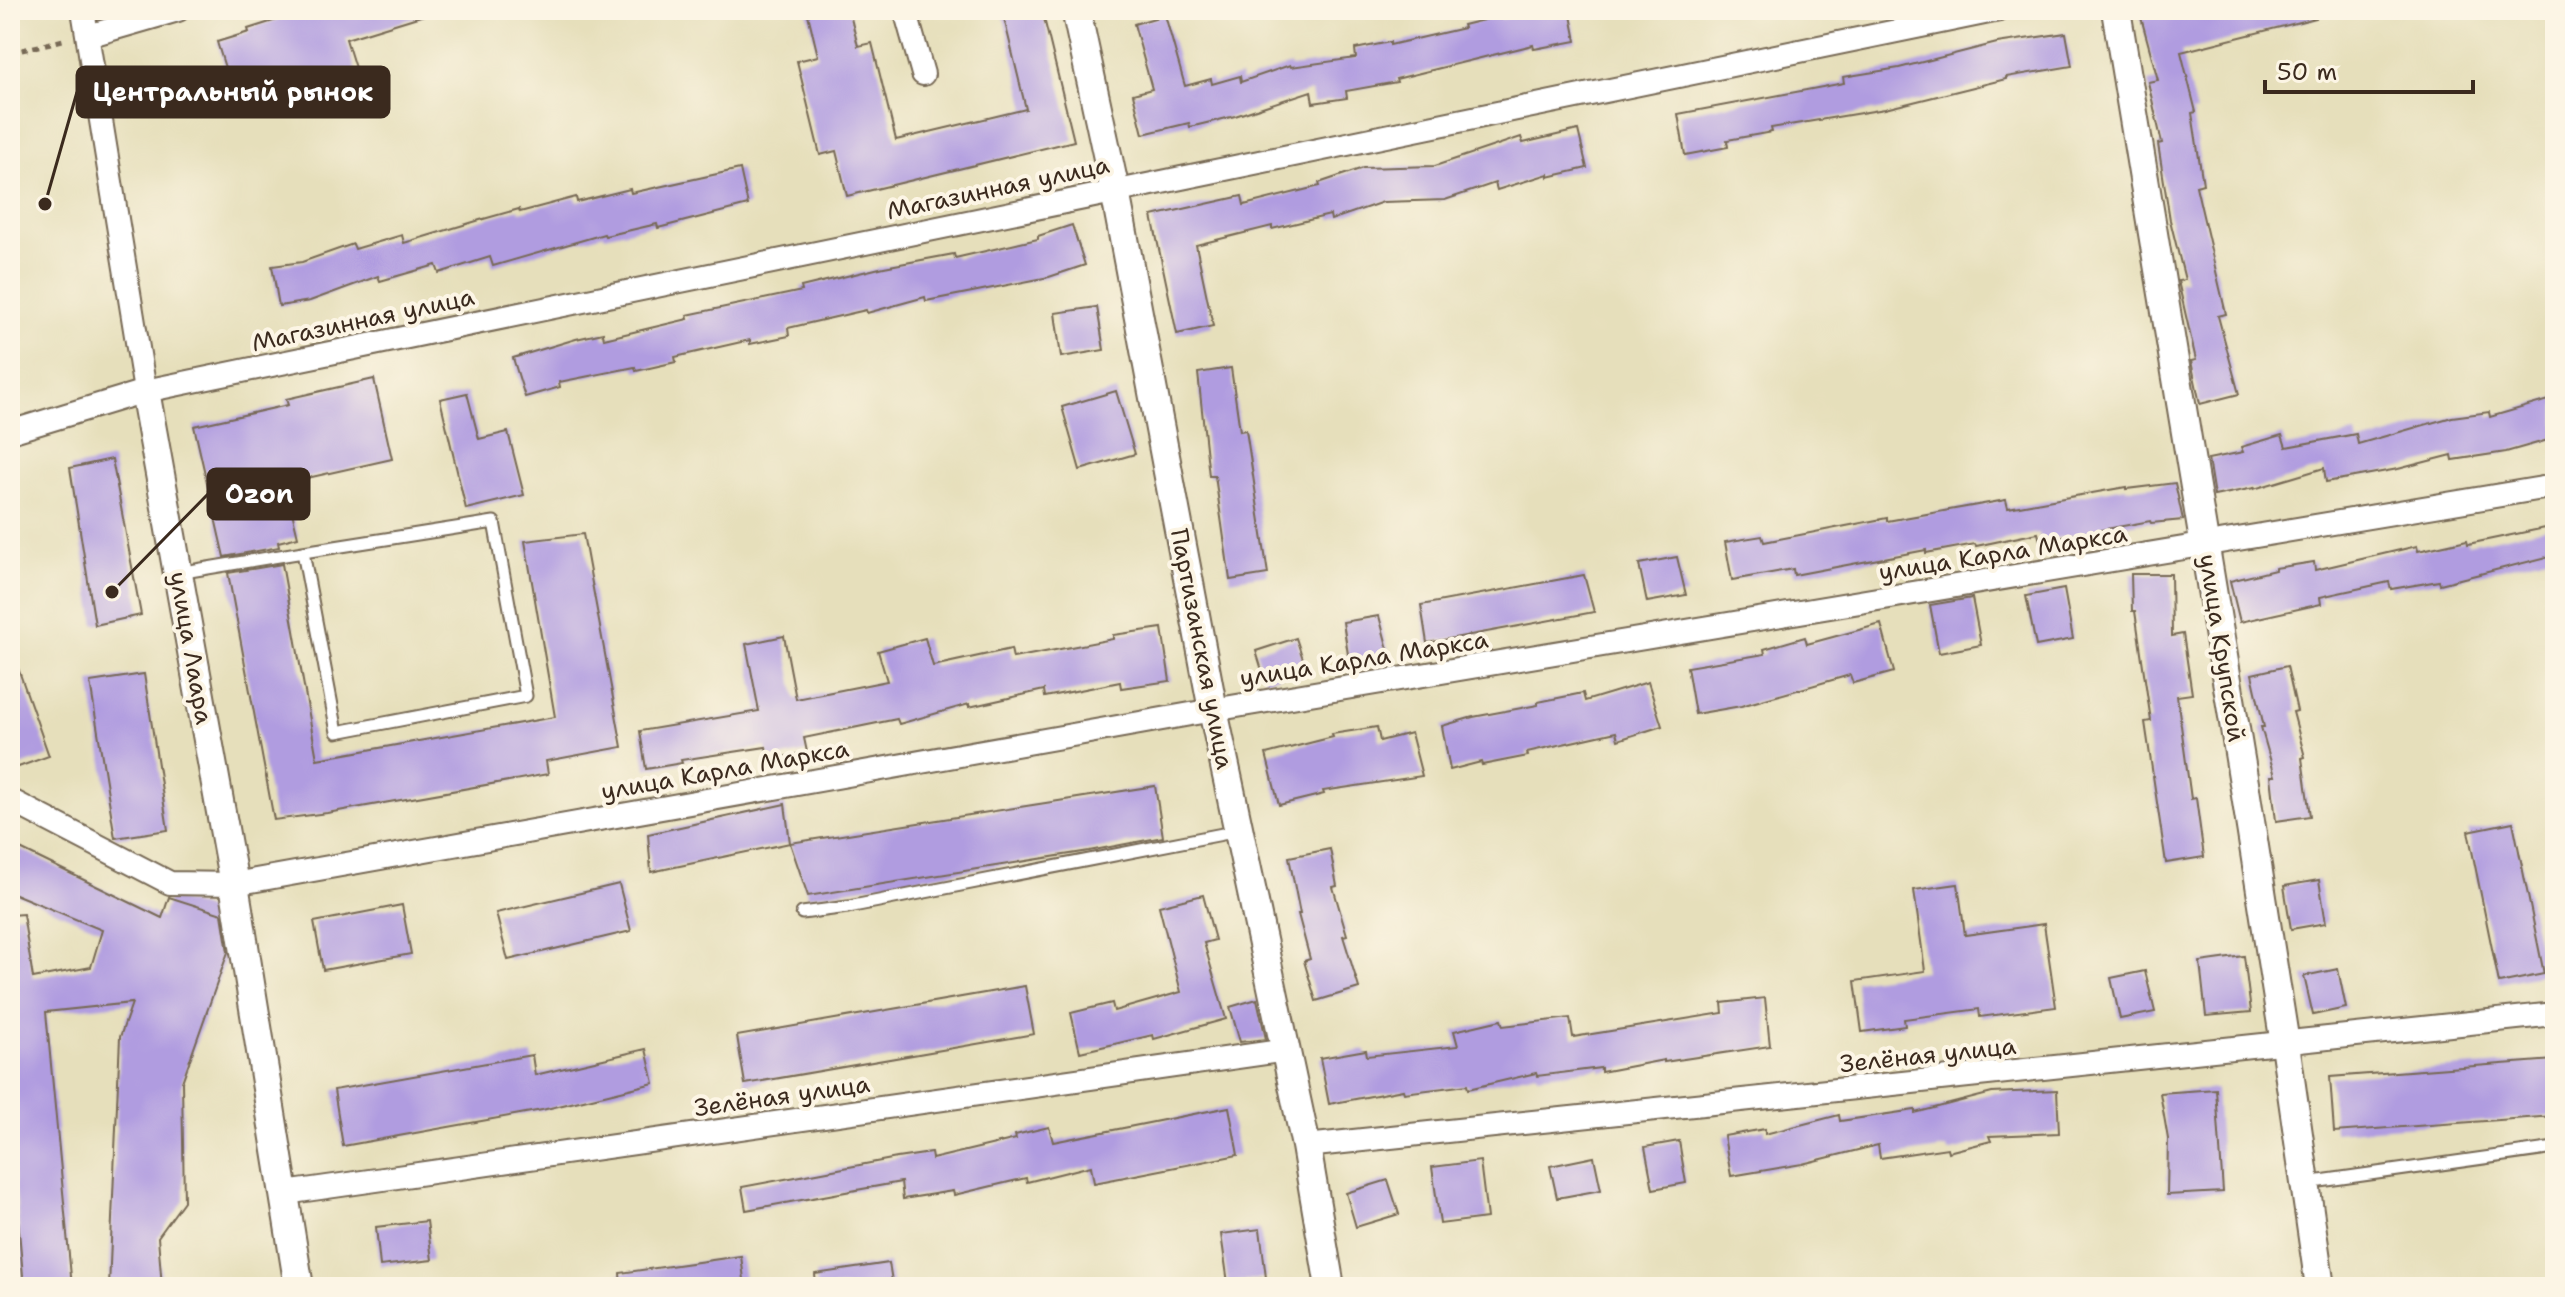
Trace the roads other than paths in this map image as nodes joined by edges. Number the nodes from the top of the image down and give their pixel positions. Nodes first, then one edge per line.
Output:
1 (83, 10) edge
2 (178, 10) edge
3 (905, 10) edge
4 (1076, 10) edge
5 (1999, 10) edge
6 (2116, 10) edge
7 (88, 36) junction
8 (923, 74) dead end
9 (1115, 191) junction
10 (145, 391) junction
11 (10, 432) edge
12 (2555, 486) edge
13 (2205, 545) junction
14 (303, 552) junction
15 (178, 573) junction
16 (1213, 710) junction
17 (10, 800) edge
18 (1238, 831) junction
19 (234, 884) junction
20 (802, 913) dead end
21 (2555, 1014) edge
22 (2285, 1044) junction
23 (1287, 1050) junction
24 (1306, 1146) junction
25 (2555, 1148) edge
26 (2304, 1183) junction
27 (285, 1193) junction
28 (299, 1287) edge
29 (1330, 1287) edge
30 (2320, 1287) edge

1 - 7 street, улица Лаара
2 - 7 street
3 - 8 street
4 - 9 street, Партизанская улица
5 - 9 street, Магазинная улица
6 - 13 street, улица Крупской
7 - 10 street, улица Лаара
9 - 10 street, Магазинная улица
9 - 16 street, Партизанская улица
10 - 11 street, Магазинная улица
10 - 15 street, улица Лаара
12 - 13 street, улица Карла Маркса
13 - 16 street, улица Карла Маркса
13 - 22 street, улица Крупской
14 - 14 lane
14 - 15 lane
15 - 19 street, улица Лаара
16 - 18 street, Партизанская улица
16 - 19 street, улица Карла Маркса
17 - 19 street, улица Карла Маркса
18 - 20 lane
18 - 23 street, Партизанская улица
19 - 27 street, улица Лаара
21 - 22 street, Зелёная улица
22 - 24 street, Зелёная улица
22 - 26 street, улица Крупской
23 - 24 street, Партизанская улица
23 - 27 street, Зелёная улица
24 - 29 street, Партизанская улица
25 - 26 lane
26 - 30 street, улица Крупской
27 - 28 street, улица Лаара

